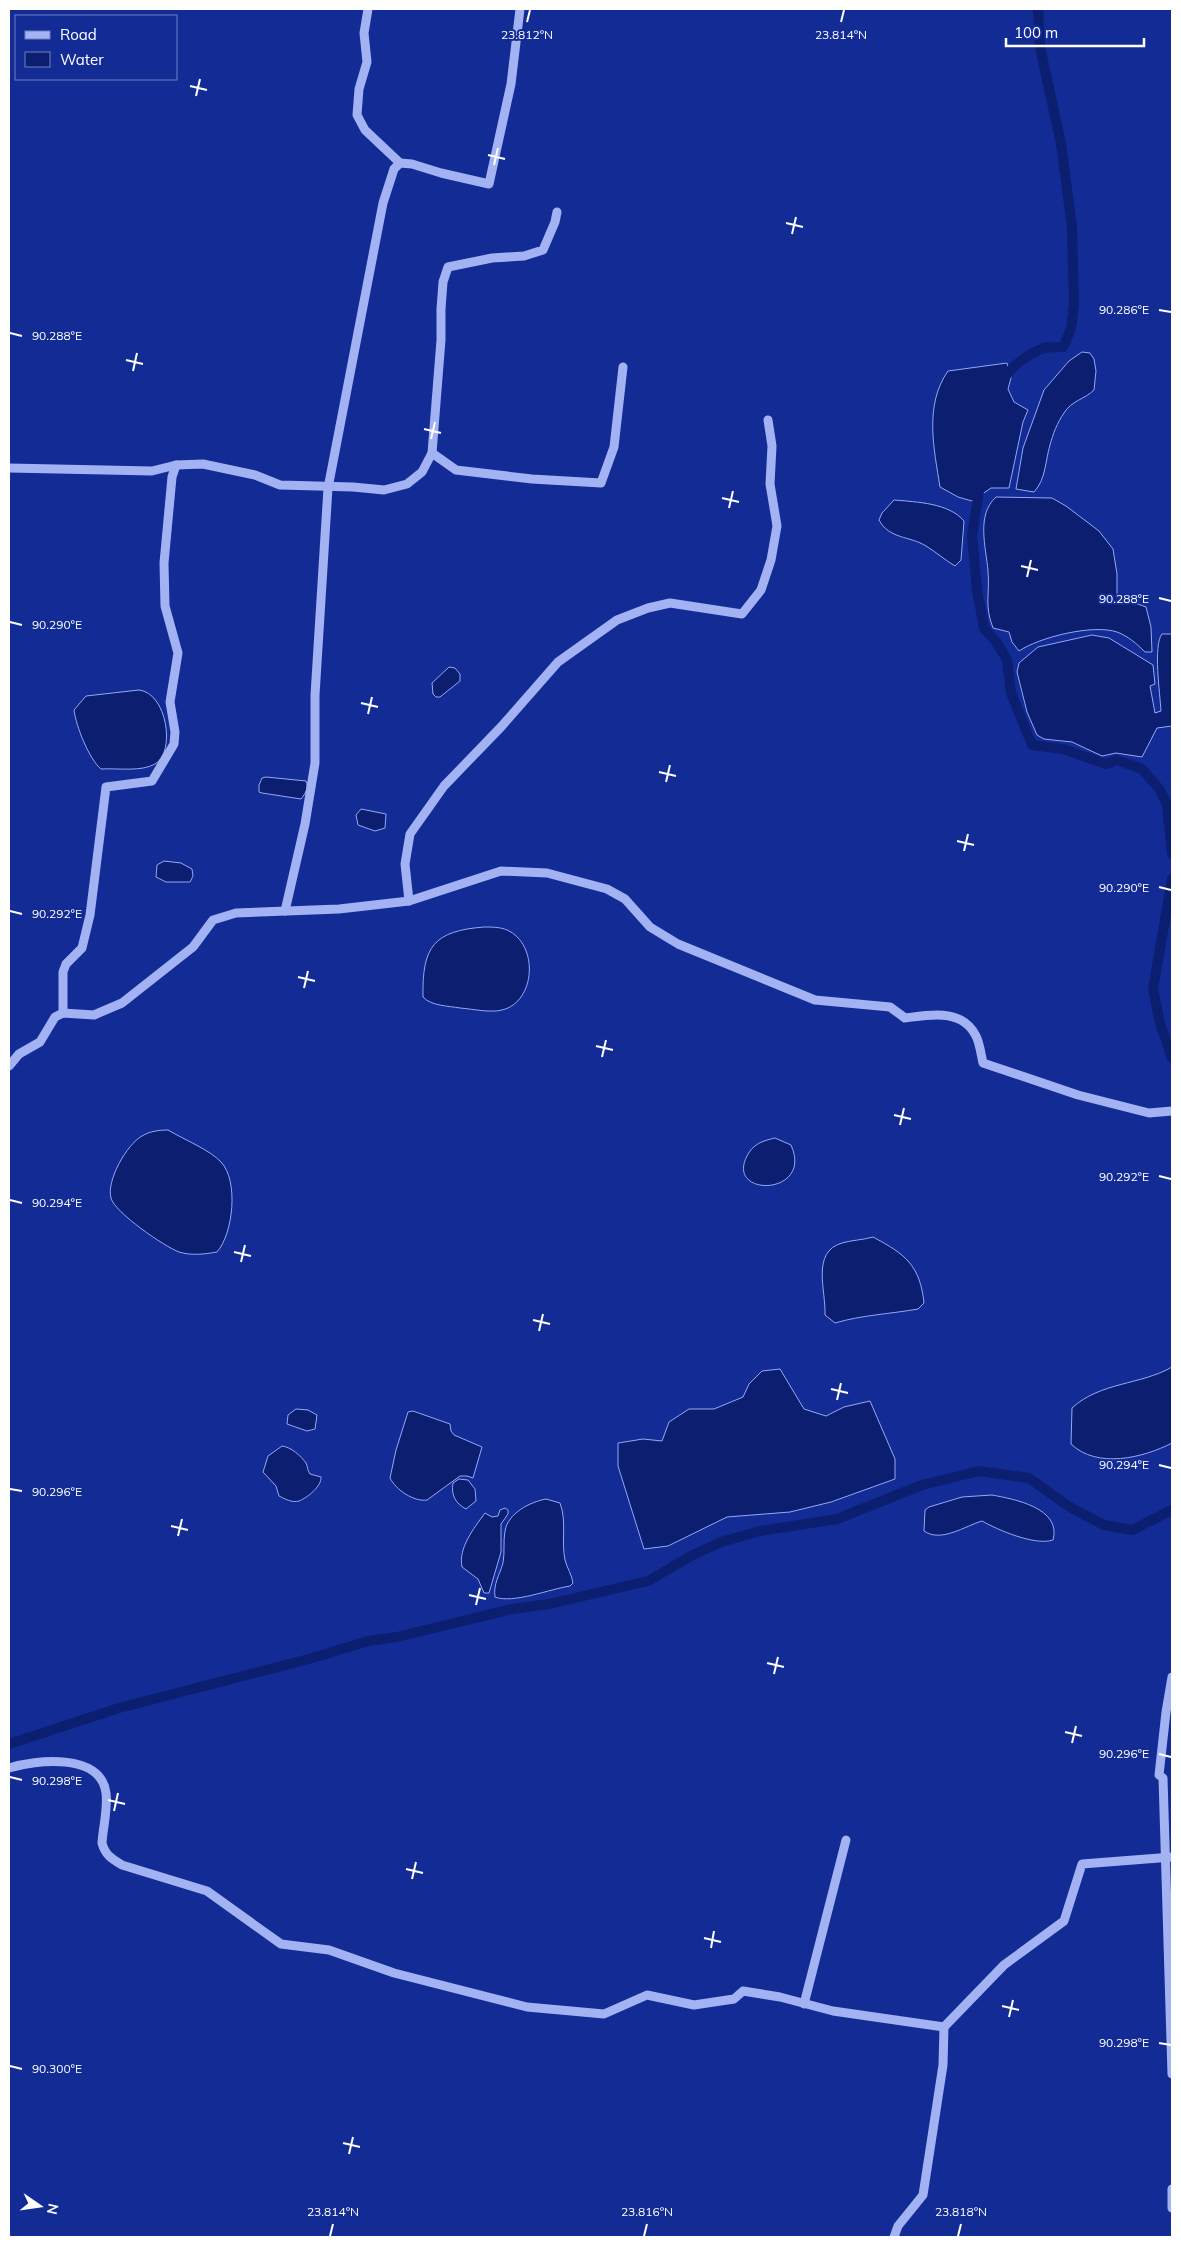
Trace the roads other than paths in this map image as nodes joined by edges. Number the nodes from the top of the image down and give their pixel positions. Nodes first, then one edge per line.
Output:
1 (368, 9) edge
2 (520, 9) edge
3 (400, 163) junction
4 (557, 212) dead end
5 (623, 367) dead end
6 (768, 420) dead end
7 (432, 453) junction
8 (176, 465) junction
9 (9, 468) edge
10 (328, 488) junction
11 (409, 901) junction
12 (285, 911) junction
13 (63, 1013) junction
14 (9, 1066) edge
15 (1172, 1111) edge
16 (1172, 1677) edge
17 (9, 1768) edge
18 (846, 1840) dead end
19 (1169, 1858) edge
20 (804, 2004) junction
21 (944, 2027) junction
22 (1172, 2074) edge
23 (1172, 2189) edge
24 (1172, 2208) edge
25 (894, 2237) edge

1 - 3 street
2 - 3 street
3 - 10 street
4 - 7 street
5 - 7 street
6 - 11 street
7 - 10 street
8 - 9 street
8 - 10 street
8 - 13 street
10 - 12 street
11 - 12 street
11 - 15 street
12 - 13 street
13 - 14 street
16 - 19 street
17 - 20 street
18 - 20 street
19 - 21 street
19 - 22 street
20 - 21 street
21 - 25 street
23 - 24 street

